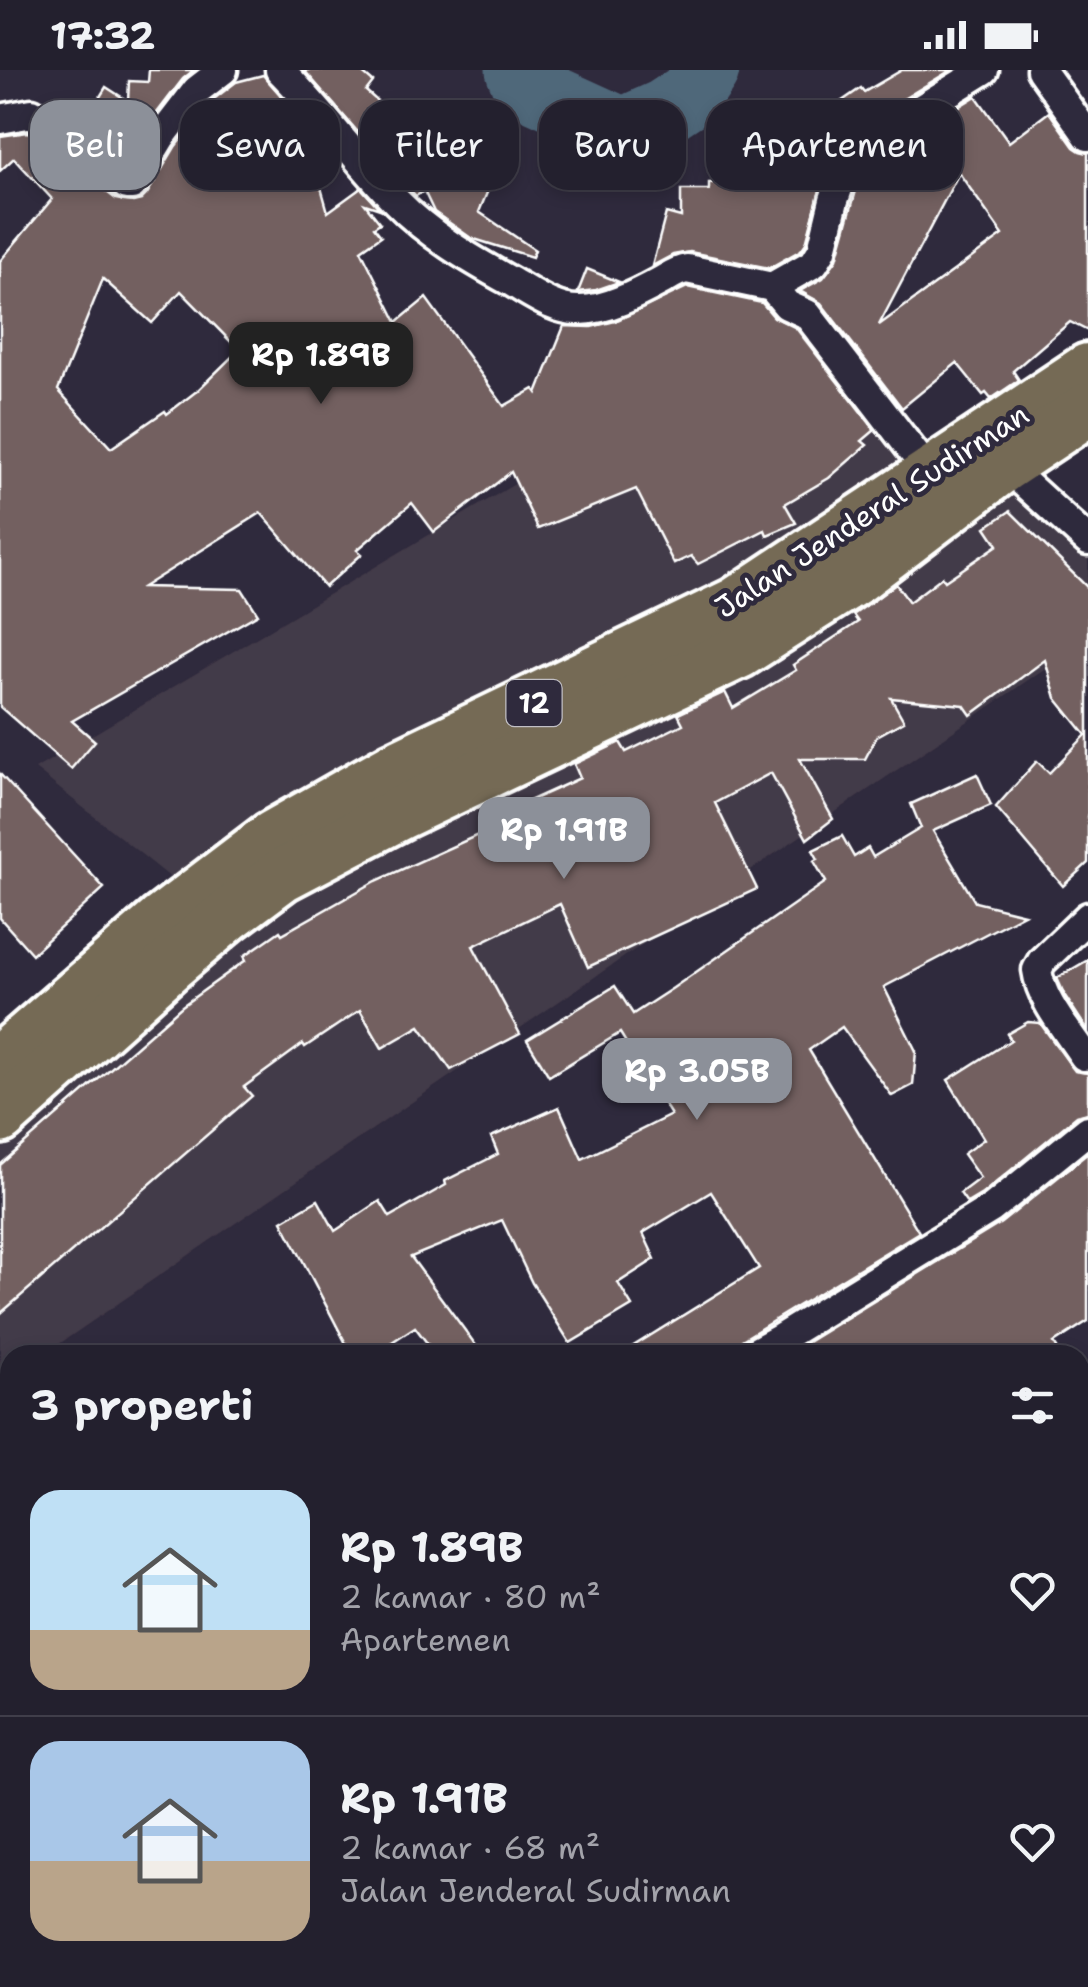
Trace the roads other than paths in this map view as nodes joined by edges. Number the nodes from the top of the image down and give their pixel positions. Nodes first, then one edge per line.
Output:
1 (222, 70) edge
2 (280, 70) edge
3 (984, 70) edge
4 (1040, 70) edge
5 (0, 119) edge
6 (1088, 136) edge
7 (772, 287) junction
8 (1088, 370) edge
9 (1088, 409) edge
10 (992, 453) junction
11 (931, 475) junction
12 (1088, 541) edge
13 (1088, 917) edge
14 (1084, 1056) dead end
15 (0, 1062) edge
16 (0, 1117) edge
17 (1088, 1130) edge
18 (789, 1345) edge

1 - 5 street
2 - 7 street
3 - 7 street
4 - 6 street
7 - 11 street
8 - 10 highway, Jalan Jenderal Sudirman / 12
9 - 10 highway, Jalan Jenderal Sudirman / 12
10 - 11 highway, Jalan Jenderal Sudirman / 12
10 - 12 street
10 - 16 highway, Jalan Jenderal Sudirman / 12
11 - 15 highway, Jalan Jenderal Sudirman / 12
13 - 14 street
17 - 18 street

